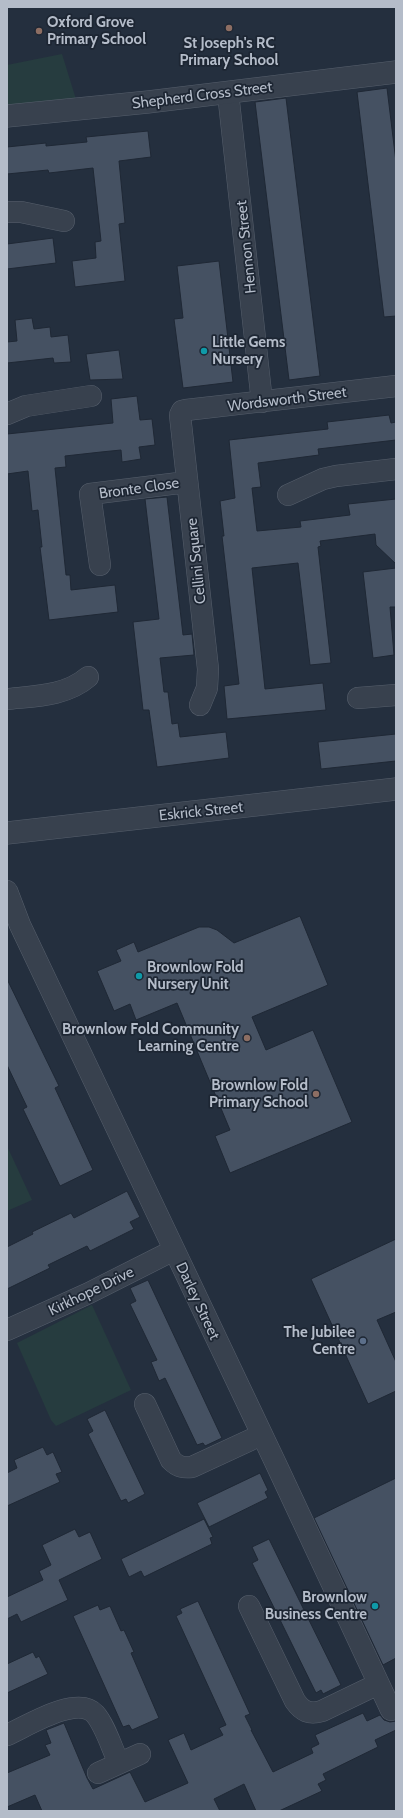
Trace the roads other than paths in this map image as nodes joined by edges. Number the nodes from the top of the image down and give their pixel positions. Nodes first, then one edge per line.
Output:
1 (396, 72) edge
2 (228, 93) junction
3 (7, 116) edge
4 (7, 212) edge
5 (64, 222) dead end
6 (396, 386) edge
7 (91, 396) dead end
8 (262, 402) junction
9 (7, 414) edge
10 (180, 415) joint
11 (396, 469) edge
12 (187, 482) junction
13 (288, 495) dead end
14 (100, 565) dead end
15 (88, 677) dead end
16 (396, 695) edge
17 (358, 698) dead end
18 (7, 699) edge
19 (200, 705) dead end
20 (396, 788) edge
21 (7, 833) edge
22 (7, 891) edge
23 (174, 1250) junction
24 (7, 1330) edge
25 (145, 1404) dead end
26 (261, 1435) junction
27 (249, 1606) dead end
28 (378, 1684) junction
29 (391, 1710) dead end
30 (7, 1735) edge
31 (140, 1754) dead end
32 (119, 1763) junction
33 (98, 1773) dead end

1 - 2 street, Shepherd Cross Street
2 - 3 street, Shepherd Cross Street
2 - 8 street, Hennon Street
4 - 5 street
6 - 8 street, Wordsworth Street
7 - 9 street
8 - 10 street, Wordsworth Street
10 - 12 street, Cellini Square
11 - 13 street
12 - 14 street, Bronte Close
12 - 19 street, Cellini Square
15 - 18 street
16 - 17 street
20 - 21 street, Eskrick Street
22 - 23 street, Darley Street
23 - 24 street, Kirkhope Drive
23 - 26 street, Darley Street
25 - 26 street
26 - 28 street, Darley Street
27 - 28 street
28 - 29 street, Darley Street
30 - 32 street
31 - 32 street
32 - 33 street

